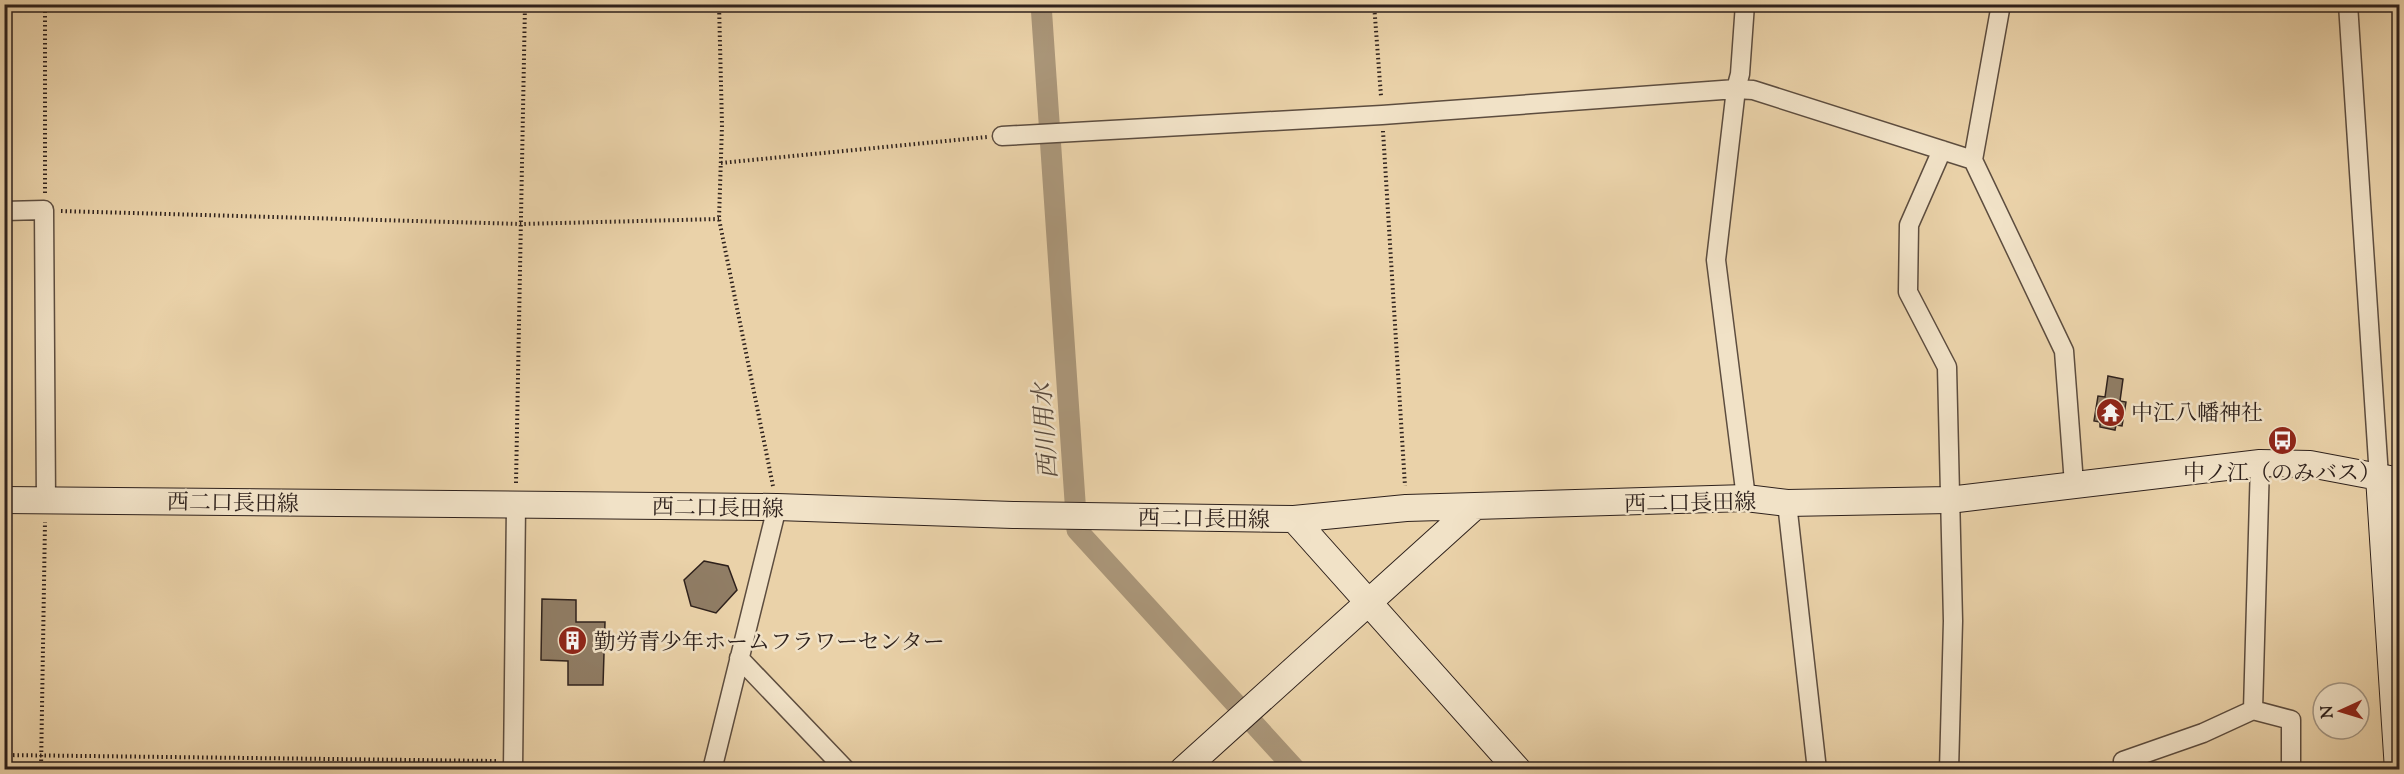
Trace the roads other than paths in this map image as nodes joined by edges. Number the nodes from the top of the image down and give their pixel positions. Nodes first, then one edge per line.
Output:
1 (1745, 4) edge
2 (2001, 4) edge
3 (2348, 4) edge
4 (1736, 89) junction
5 (1002, 136) road end
6 (1942, 150) junction
7 (1973, 160) junction
8 (4, 211) edge
9 (2260, 463) junction
10 (2389, 479) edge
11 (2074, 484) junction
12 (1746, 498) junction
13 (4, 500) edge
14 (1949, 500) junction
15 (46, 501) junction
16 (1787, 503) junction
17 (516, 505) junction
18 (777, 507) junction
19 (1474, 507) junction
20 (1294, 519) junction
21 (1368, 603) junction
22 (740, 658) junction
23 (2253, 710) junction
24 (2123, 761) dead end
25 (513, 765) edge
26 (712, 770) edge
27 (846, 770) edge
28 (1183, 770) edge
29 (1518, 770) edge
30 (1817, 770) edge
31 (1949, 770) edge
32 (2291, 770) edge
33 (2398, 770) edge

1 - 4 street
2 - 7 street
3 - 10 street
4 - 5 street
4 - 6 street
4 - 12 street
6 - 7 street
6 - 14 street
7 - 11 street
8 - 15 street
9 - 10 main road, 西二口長田線
9 - 11 main road, 西二口長田線
9 - 23 street
10 - 33 main road
11 - 14 main road, 西二口長田線
12 - 16 main road, 西二口長田線
12 - 19 main road, 西二口長田線
13 - 15 main road, 西二口長田線
14 - 16 main road, 西二口長田線
14 - 31 street
15 - 17 main road, 西二口長田線
16 - 30 street
17 - 18 main road, 西二口長田線
17 - 25 street
18 - 20 main road, 西二口長田線
18 - 22 street
19 - 20 main road, 西二口長田線
19 - 21 main road
20 - 21 main road
21 - 28 main road
21 - 29 main road
22 - 26 street
22 - 27 street
23 - 24 street
23 - 32 street

